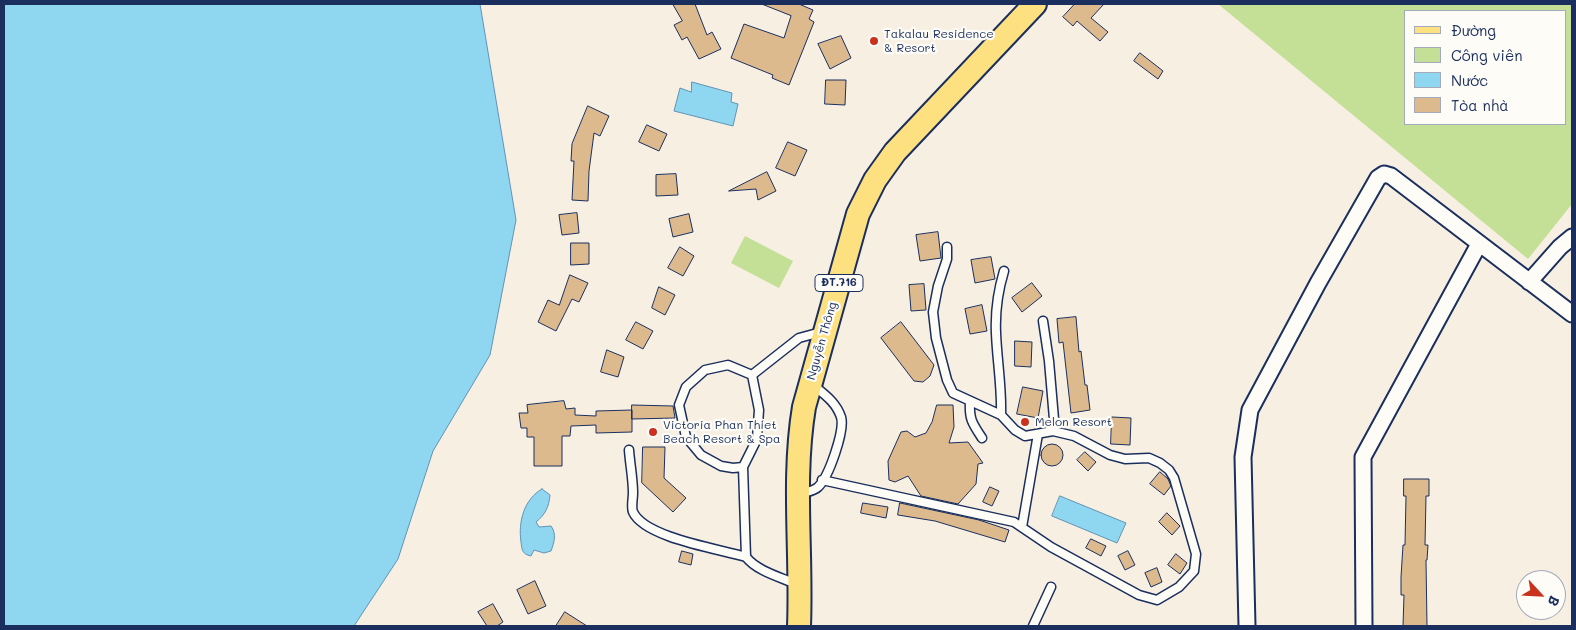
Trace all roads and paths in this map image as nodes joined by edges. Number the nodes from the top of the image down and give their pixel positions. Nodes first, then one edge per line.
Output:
1 (1035, 4) edge
2 (1572, 237) edge
3 (1479, 244) junction
4 (947, 247) dead end
5 (1004, 271) dead end
6 (1529, 282) junction
7 (1572, 314) edge
8 (1042, 321) dead end
9 (825, 331) junction
10 (752, 375) junction
11 (810, 383) junction
12 (970, 401) junction
13 (1001, 414) junction
14 (1052, 431) junction
15 (1038, 434) junction
16 (982, 438) dead end
17 (629, 450) dead end
18 (743, 467) junction
19 (822, 480) junction
20 (798, 495) junction
21 (1022, 527) junction
22 (746, 557) junction
23 (801, 586) junction
24 (1051, 587) dead end
25 (799, 626) edge
26 (1033, 626) edge
27 (1247, 626) edge
28 (1364, 626) edge

1 - 9 main road, Nguyễn Thông / ĐT.716
2 - 6 street
3 - 6 street
3 - 27 street
3 - 28 street
4 - 12 lane
5 - 13 lane
6 - 7 street
8 - 14 lane
9 - 10 lane
9 - 11 main road, Nguyễn Thông / ĐT.716
10 - 18 lane
10 - 18 lane
11 - 19 lane
11 - 20 main road, Nguyễn Thông / ĐT.716
12 - 13 lane
12 - 16 lane
13 - 15 lane
14 - 15 lane
14 - 21 lane
15 - 21 lane
17 - 22 lane
18 - 22 lane
19 - 20 lane
19 - 21 lane
20 - 23 main road, Nguyễn Thông / ĐT.716
22 - 23 lane
23 - 25 main road, Nguyễn Thông / ĐT.716
24 - 26 lane

